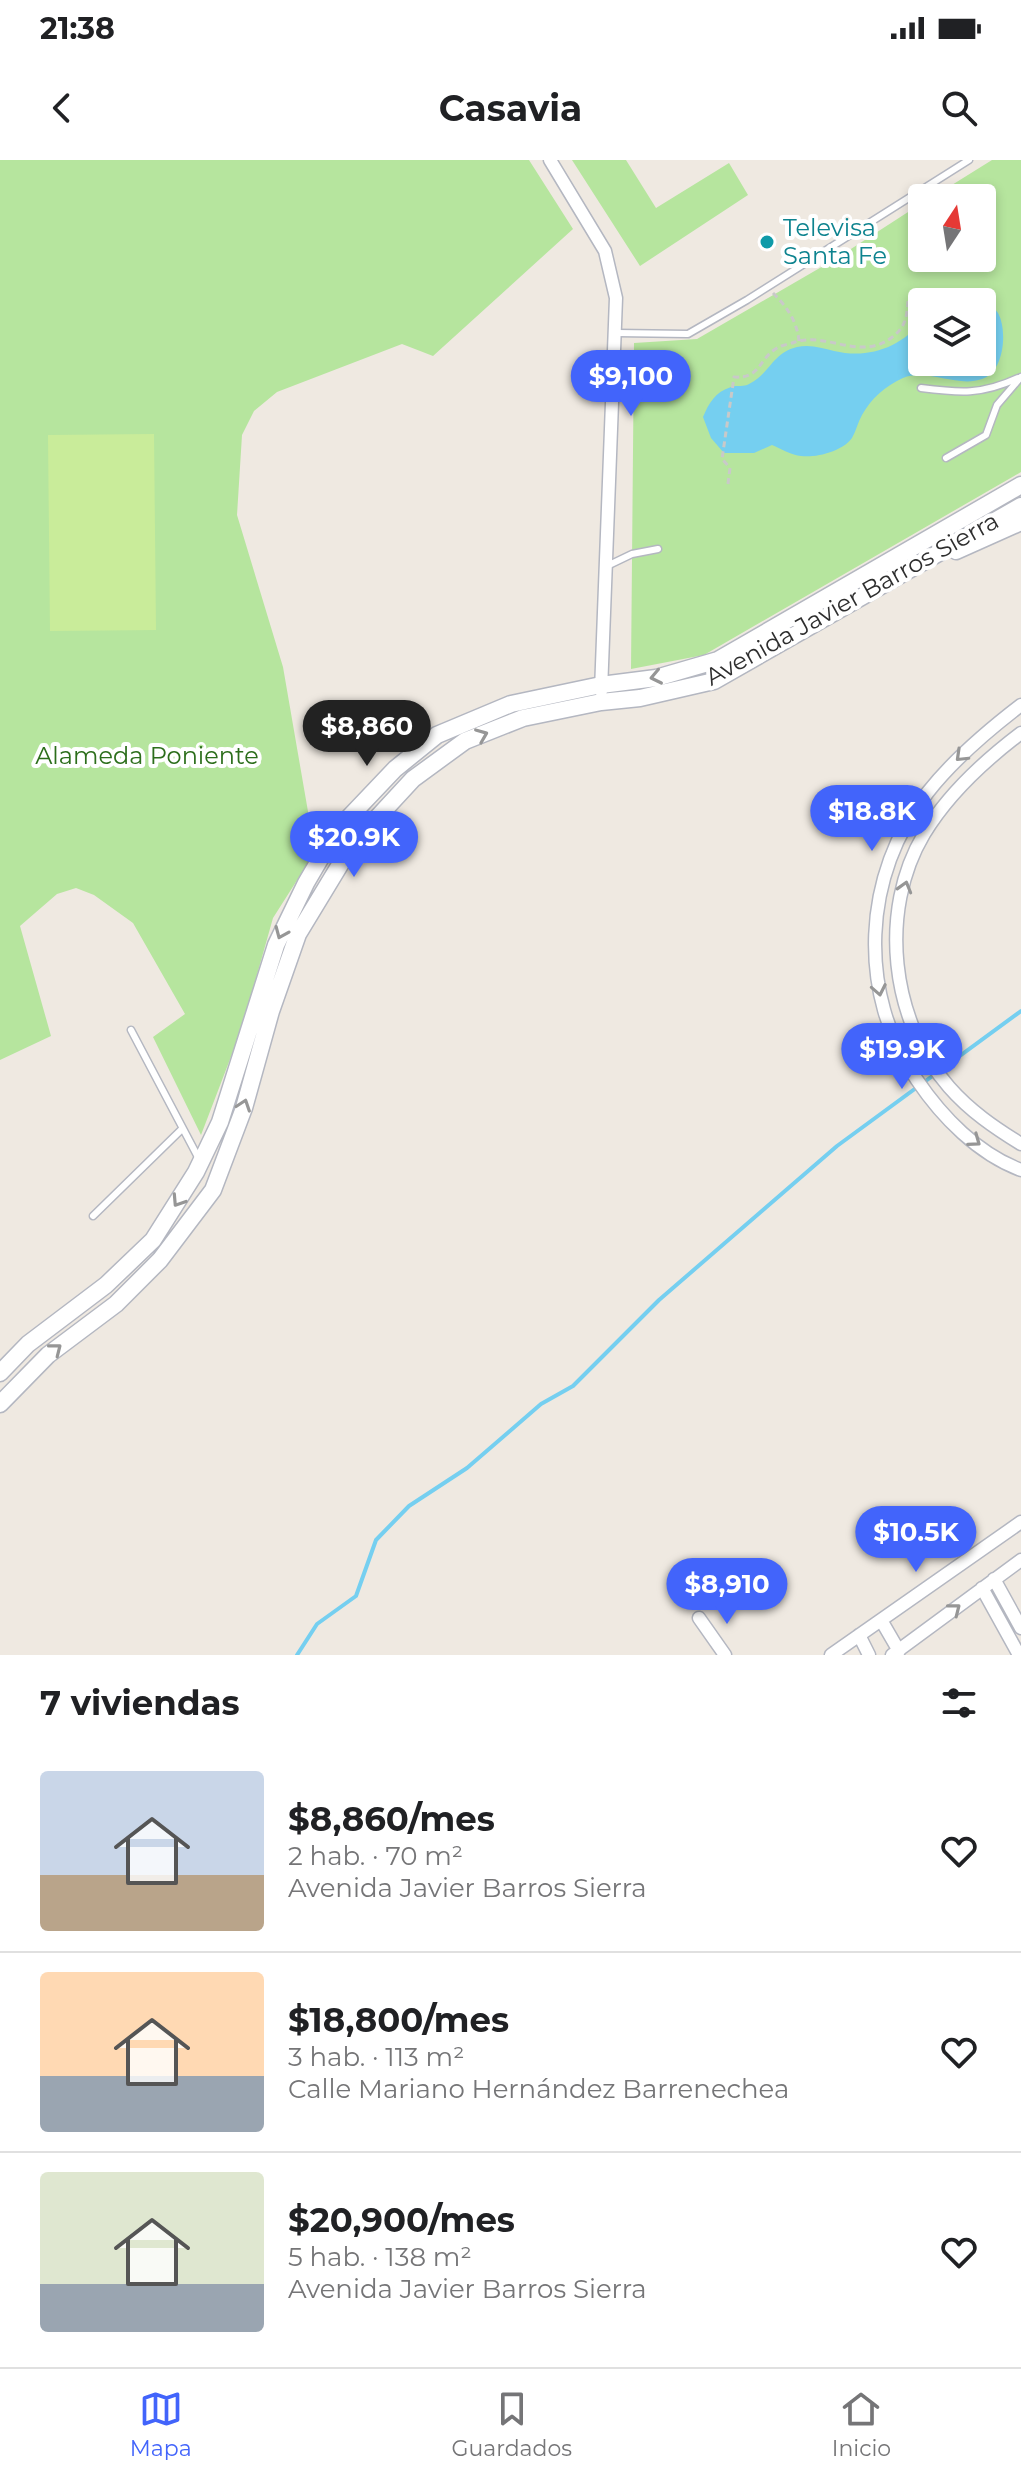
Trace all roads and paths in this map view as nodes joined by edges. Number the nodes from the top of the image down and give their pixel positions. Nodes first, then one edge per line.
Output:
1 (550, 160) edge
2 (969, 160) edge
3 (768, 287) junction
4 (908, 301) dead end
5 (617, 333) junction
6 (799, 341) junction
7 (1021, 377) edge
8 (921, 388) dead end
9 (946, 458) dead end
10 (728, 484) dead end
11 (1021, 485) edge
12 (1021, 506) edge
13 (1021, 522) edge
14 (658, 549) dead end
15 (607, 566) junction
16 (892, 578) junction
17 (601, 685) junction
18 (601, 702) junction
19 (1021, 705) edge
20 (1021, 733) edge
21 (131, 1030) dead end
22 (182, 1129) junction
23 (1021, 1144) edge
24 (200, 1163) junction
25 (1021, 1170) edge
26 (93, 1216) dead end
27 (0, 1373) edge
28 (0, 1404) edge
29 (1021, 1522) edge
30 (1021, 1560) edge
31 (994, 1579) junction
32 (982, 1588) junction
33 (699, 1618) dead end
34 (881, 1620) junction
35 (1021, 1628) edge
36 (859, 1635) junction
37 (896, 1653) edge
38 (725, 1655) edge
39 (831, 1655) edge
40 (869, 1655) edge
41 (1019, 1655) edge

1 - 5 street
2 - 3 lane
3 - 5 lane
3 - 6 path
4 - 6 path
5 - 15 street
6 - 10 path
7 - 8 lane
7 - 9 lane
11 -> 17 street, Avenida Javier Barros Sierra
12 - 16 street, Avenida Javier Barros Sierra
13 - 16 street
14 - 15 lane
15 - 17 street
16 - 18 street, Avenida Javier Barros Sierra
17 - 18 street
17 -> 24 street, Avenida Javier Barros Sierra
28 -> 18 street, Avenida Javier Barros Sierra
19 -> 25 street
23 -> 20 street
21 - 22 lane
22 - 24 lane
22 - 26 lane
24 -> 27 street, Avenida Javier Barros Sierra
29 - 34 street
30 - 31 street
31 - 32 street
31 - 35 street
37 -> 32 street
32 - 41 street
33 - 38 street
34 - 36 street
34 - 37 street
36 - 39 street
36 - 40 street

